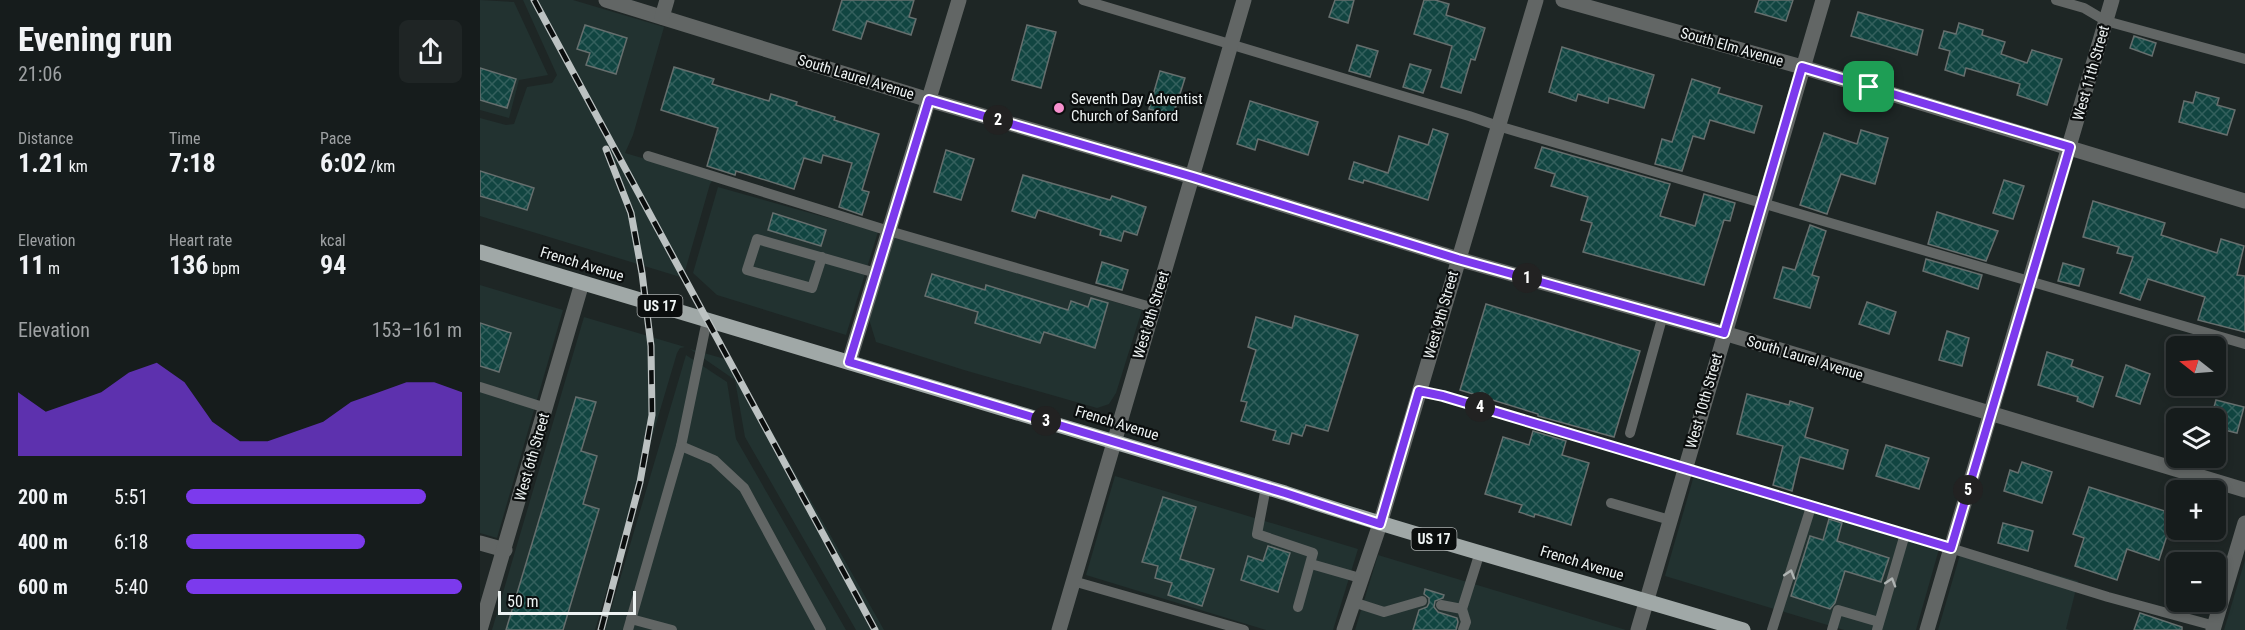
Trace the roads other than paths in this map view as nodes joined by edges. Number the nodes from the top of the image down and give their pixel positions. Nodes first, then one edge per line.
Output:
1 (606, 0) edge
2 (667, 0) edge
3 (959, 0) edge
4 (1083, 0) edge
5 (1244, 0) edge
6 (1536, 0) edge
7 (1563, 0) edge
8 (1823, 0) edge
9 (2056, 0) edge
10 (2112, 0) edge
11 (662, 16) junction
12 (2106, 21) junction
13 (1231, 45) junction
14 (2245, 59) edge
15 (1802, 67) junction
16 (929, 100) junction
17 (1498, 126) junction
18 (2070, 147) junction
19 (648, 156) dead end
20 (1193, 177) junction
21 (2245, 201) edge
22 (1762, 204) junction
23 (889, 231) junction
24 (480, 252) edge
25 (822, 257) junction
26 (1458, 259) junction
27 (876, 273) junction
28 (2030, 281) junction
29 (582, 283) junction
30 (1154, 308) junction
31 (1663, 315) junction
32 (707, 320) junction
33 (1724, 333) junction
34 (2245, 344) edge
35 (849, 362) junction
36 (480, 387) edge
37 (1419, 391) junction
38 (546, 408) junction
39 (1990, 413) junction
40 (1630, 433) dead end
41 (1114, 441) junction
42 (681, 446) junction
43 (1685, 469) junction
44 (1266, 487) junction
45 (2245, 490) edge
46 (1611, 503) dead end
47 (1811, 507) junction
48 (1670, 520) junction
49 (2245, 523) edge
50 (1380, 524) junction
51 (1905, 534) junction
52 (480, 543) edge
53 (1951, 548) junction
54 (505, 550) junction
55 (1480, 552) junction
56 (1311, 564) junction
57 (1360, 578) junction
58 (1073, 581) junction
59 (1422, 601) dead end
60 (1647, 601) junction
61 (1353, 602) junction
62 (1441, 605) dead end
63 (1298, 607) dead end
64 (1462, 609) junction
65 (631, 619) junction
66 (1878, 626) edge
67 (2214, 628) edge
68 (480, 630) edge
69 (628, 630) edge
70 (672, 630) edge
71 (820, 630) edge
72 (1059, 630) edge
73 (1244, 630) edge
74 (1344, 630) edge
75 (1463, 630) edge
76 (1638, 630) edge
77 (1743, 630) edge
78 (1772, 630) edge
79 (1832, 630) edge
80 (1927, 630) edge

1 - 11 street, South Laurel Avenue
2 - 11 street
3 - 16 street
4 - 13 lane
5 - 13 street, West 8th Street
6 - 17 street, West 9th Street
7 - 15 street, South Elm Avenue
8 - 15 street, West 10th Street
9 - 12 lane
10 - 12 street, West 11th Street
11 - 16 street, South Laurel Avenue
12 - 14 lane
12 - 18 street, West 11th Street
13 - 17 lane
13 - 20 street, West 8th Street
15 - 18 street, South Elm Avenue
15 - 22 street, West 10th Street
16 - 20 street, South Laurel Avenue
16 - 23 street
17 - 22 lane
17 - 26 street, West 9th Street
18 - 21 street, South Elm Avenue
18 - 28 street, West 11th Street
19 - 23 lane
20 - 26 street, South Laurel Avenue
20 - 30 street, West 8th Street
22 - 28 lane
22 - 33 street, West 10th Street
23 - 27 street
23 - 30 lane
24 - 29 main road, French Avenue / US 17
25 - 25 lane
25 - 27 lane
26 - 31 street, South Laurel Avenue
26 - 37 street, West 9th Street
27 - 35 street
28 - 34 lane
28 - 39 street, West 11th Street
29 - 32 main road, French Avenue / US 17
29 - 38 street, West 6th Street
30 - 41 street, West 8th Street
31 - 33 street, South Laurel Avenue
31 - 40 lane
32 - 35 main road, French Avenue / US 17
32 - 42 lane
33 - 39 street, South Laurel Avenue
33 - 43 street, West 10th Street
35 - 41 main road, French Avenue / US 17
36 - 38 lane
37 - 43 lane
37 - 50 street, West 9th Street
38 - 54 street, West 6th Street
39 - 45 street, South Laurel Avenue
39 - 53 street, West 11th Street
41 - 44 main road, French Avenue / US 17
41 - 58 street, West 8th Street
42 - 65 lane
42 - 71 lane
43 - 47 lane
43 - 48 street, West 10th Street
44 - 50 main road, French Avenue / US 17
44 - 56 lane
46 - 48 lane
47 - 51 lane
78 -> 47 lane
48 - 60 street, West 10th Street
49 - 67 street
50 - 55 main road, French Avenue / US 17
50 - 57 street, West 9th Street
51 - 53 lane
66 -> 51 lane
52 - 54 street
53 - 67 lane
53 - 80 street, West 11th Street
54 - 68 street, West 6th Street
55 - 60 main road, French Avenue / US 17
55 - 64 lane
56 - 57 lane
56 - 63 lane
57 - 61 street, West 9th Street
58 - 72 street, West 8th Street
58 - 73 lane
59 - 61 lane
60 - 76 street, West 10th Street
60 - 77 main road, French Avenue / US 17
61 - 74 street, West 9th Street
62 - 64 lane
64 - 75 lane
65 - 69 lane
65 - 70 lane
66 - 79 lane

